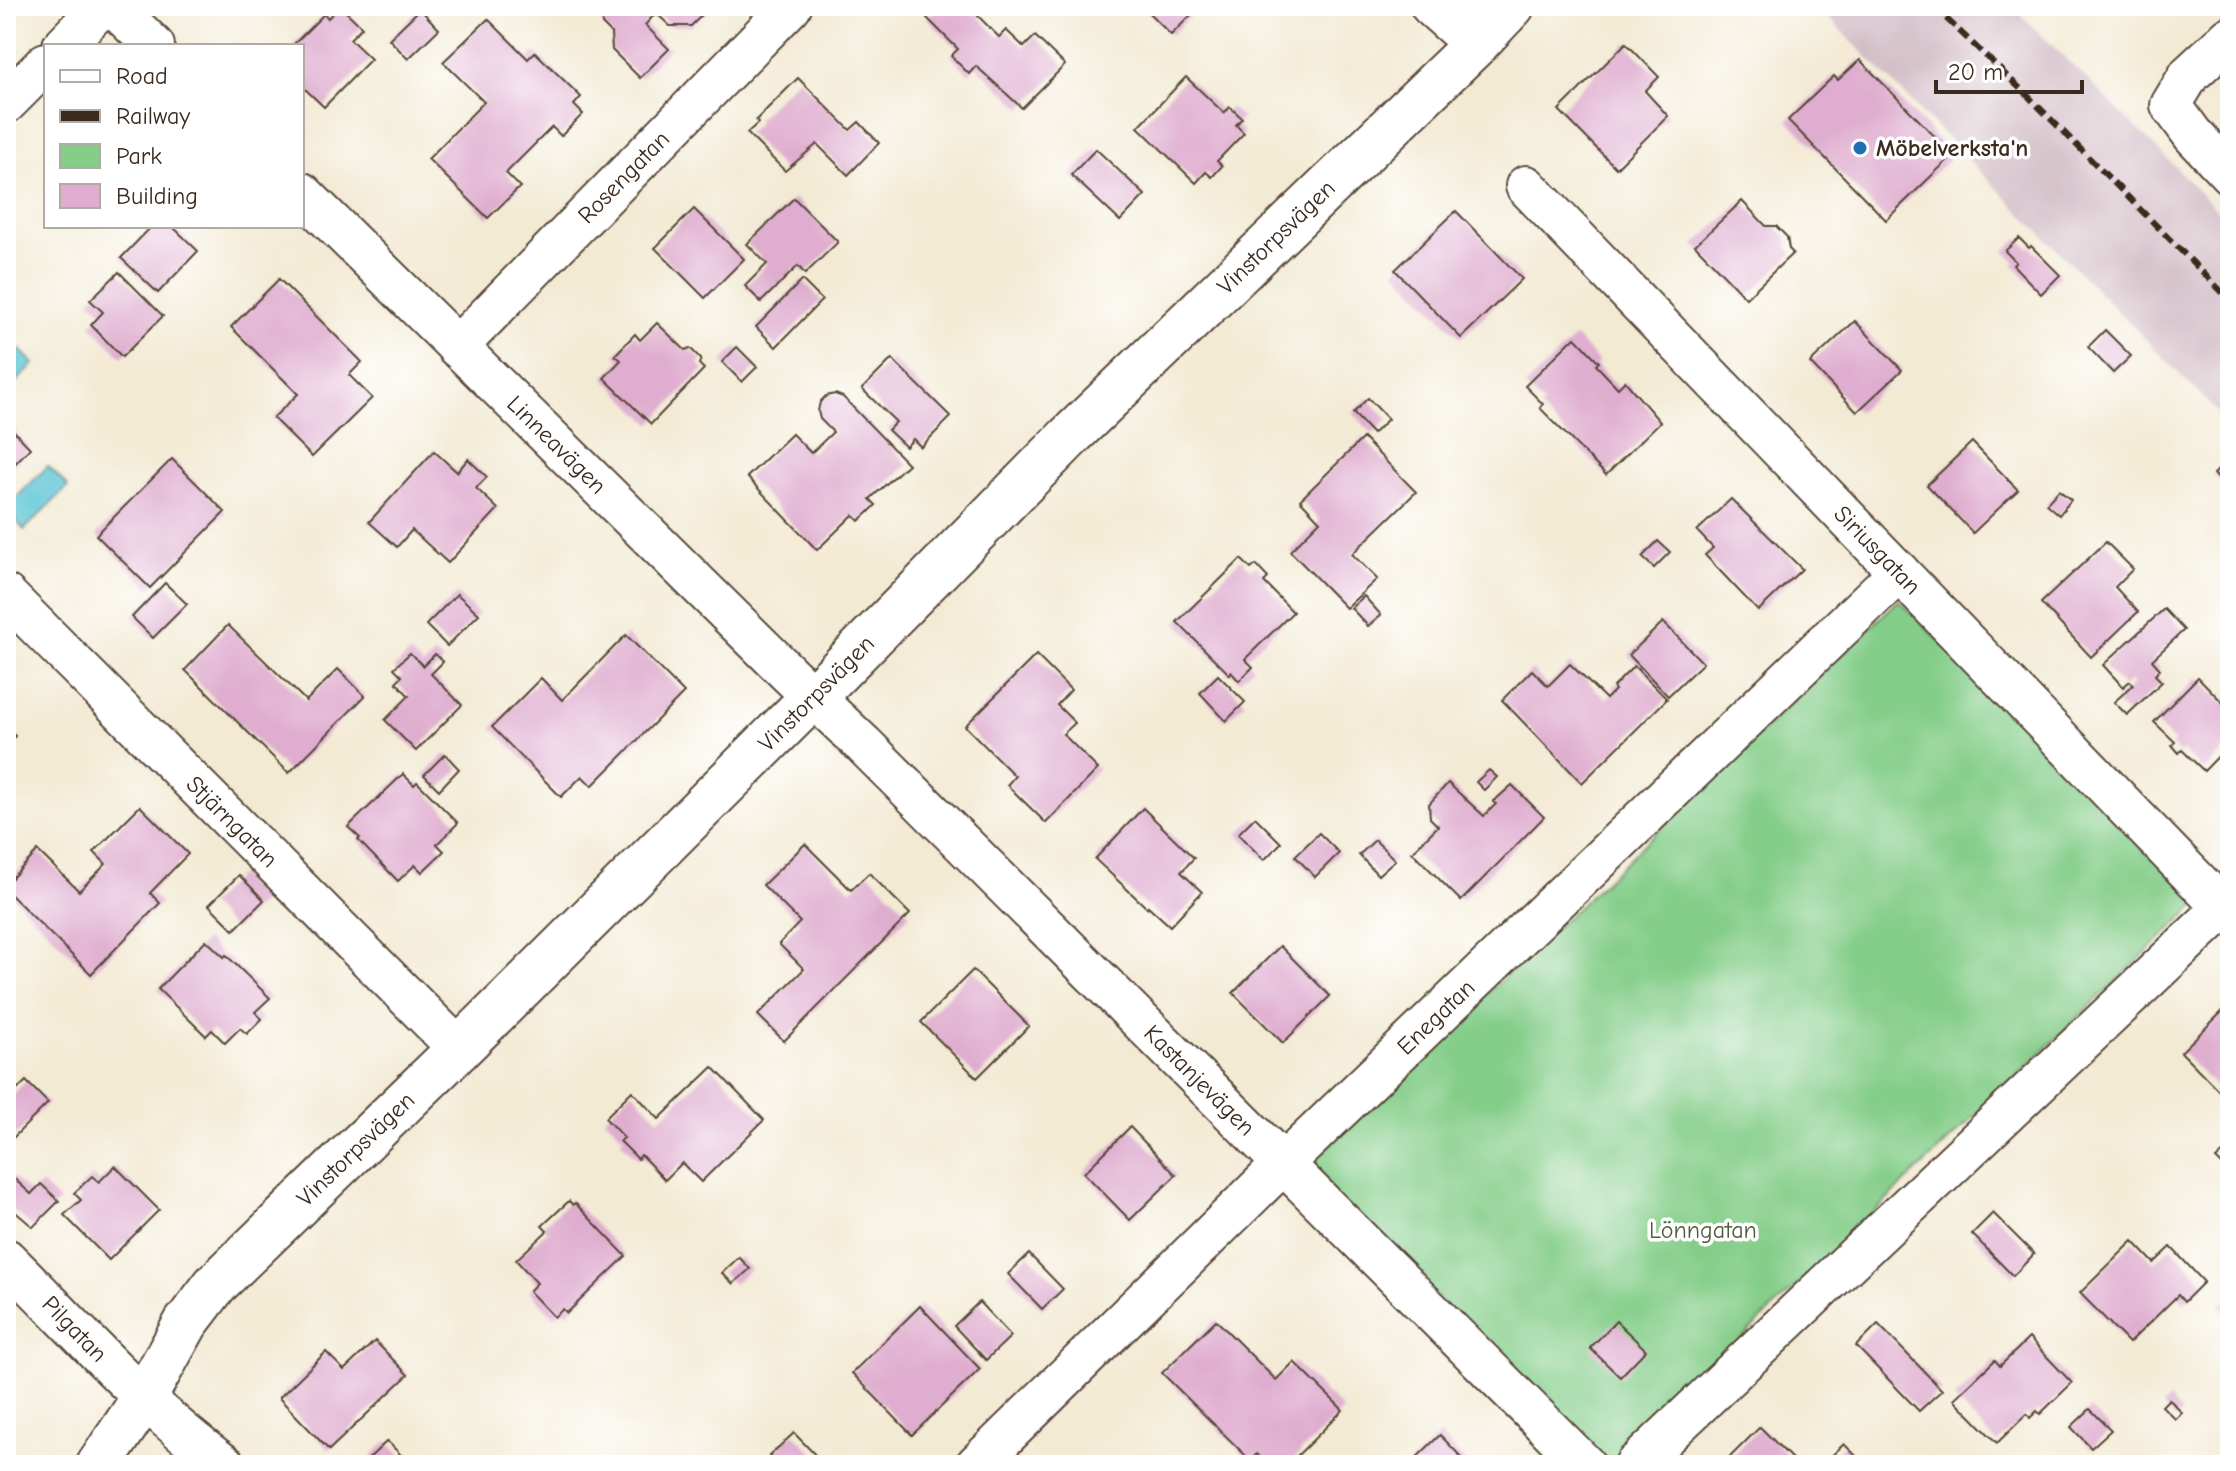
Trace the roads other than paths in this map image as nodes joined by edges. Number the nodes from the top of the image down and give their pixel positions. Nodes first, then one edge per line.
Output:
1 (102, 6) edge
2 (113, 6) edge
3 (791, 6) edge
4 (1431, 6) edge
5 (1512, 6) edge
6 (2230, 37) edge
7 (65, 44) edge
8 (152, 44) edge
9 (1475, 45) junction
10 (44, 65) edge
11 (6, 103) edge
12 (2230, 174) edge
13 (1526, 186) dead end
14 (304, 195) edge
15 (457, 347) junction
16 (1899, 572) junction
17 (6, 595) edge
18 (814, 696) junction
19 (2226, 912) edge
20 (459, 1049) junction
21 (1283, 1164) junction
22 (6, 1259) edge
23 (144, 1398) junction
24 (99, 1465) edge
25 (130, 1465) edge
26 (225, 1465) edge
27 (976, 1465) edge
28 (1585, 1465) edge
29 (1635, 1465) edge

1 - 7 street
2 - 8 street
3 - 15 street, Rosengatan
4 - 9 street
5 - 9 street, Vinstorpsvägen
6 - 12 street
9 - 18 street, Vinstorpsvägen
10 - 11 street
13 - 16 street, Siriusgatan
14 - 15 street, Linneavägen
15 - 18 street, Linneavägen
16 - 19 street, Siriusgatan
16 - 21 street, Enegatan
17 - 20 street, Stjärngatan
18 - 20 street, Vinstorpsvägen
18 - 21 street, Kastanjevägen
19 - 29 street
20 - 23 street, Vinstorpsvägen
21 - 27 street, Enegatan
21 - 28 street, Kastanjevägen
22 - 23 street, Pilgatan
23 - 24 street, Vinstorpsvägen
23 - 25 street, Vinstorpsvägen
23 - 26 street, Pilgatan

